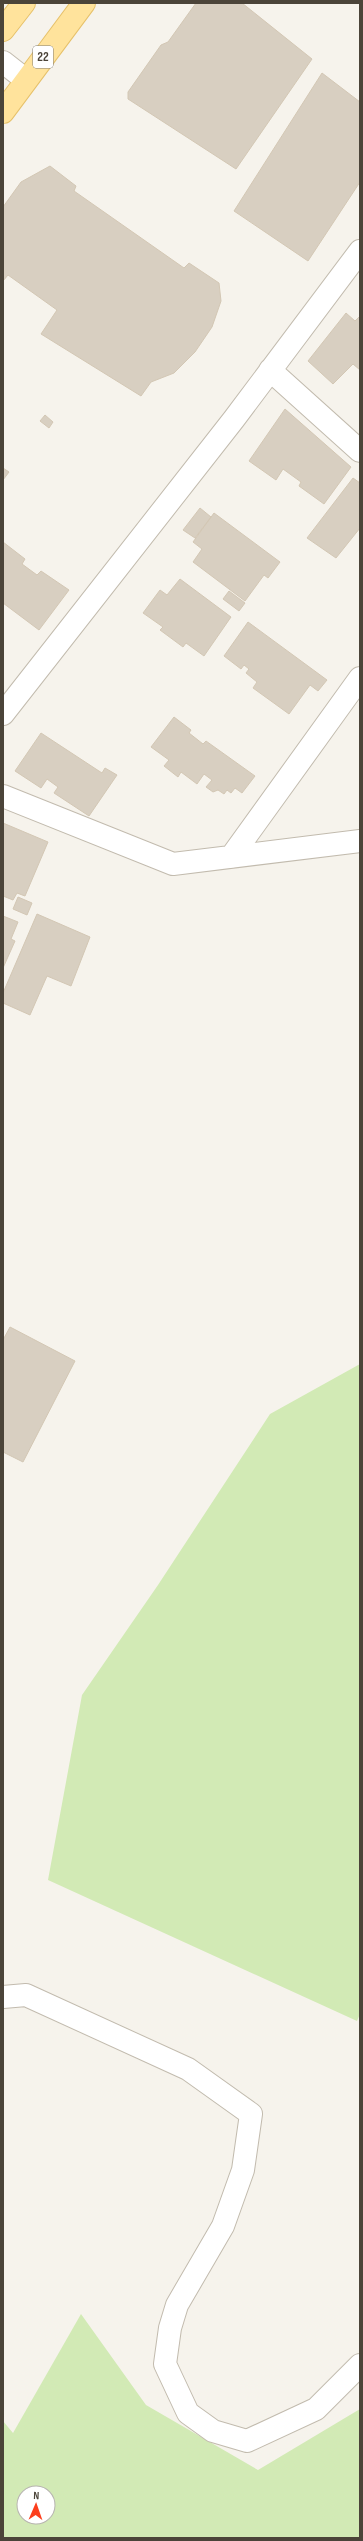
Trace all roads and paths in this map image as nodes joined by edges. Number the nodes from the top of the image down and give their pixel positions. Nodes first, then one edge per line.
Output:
1 (24, 3) edge
2 (84, 3) edge
3 (3, 30) edge
4 (3, 62) edge
5 (26, 80) junction
6 (3, 112) edge
7 (360, 251) edge
8 (270, 370) junction
9 (360, 451) edge
10 (360, 678) edge
11 (3, 714) edge
12 (3, 796) edge
13 (360, 841) edge
14 (231, 857) junction
15 (3, 1997) edge
16 (360, 2365) edge

1 - 3 main road
2 - 5 main road, 22
4 - 5 street
5 - 6 main road, 22
7 - 8 street
8 - 9 street
8 - 11 street
10 - 14 street
12 - 14 street
13 - 14 street
15 - 16 street

